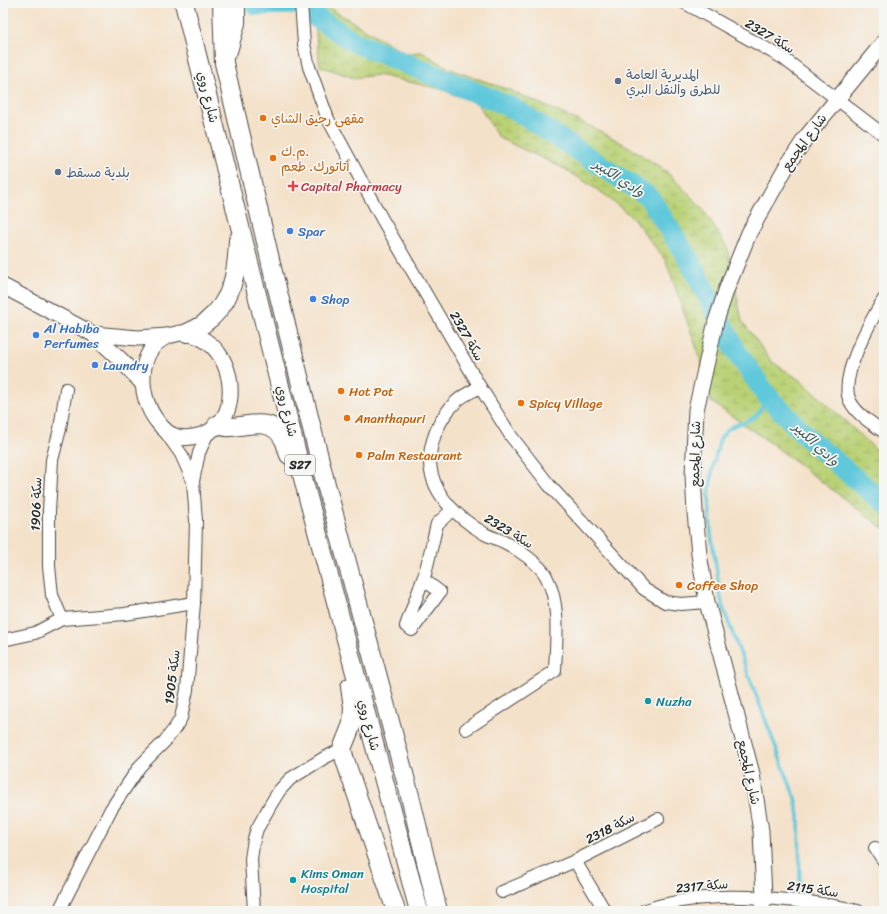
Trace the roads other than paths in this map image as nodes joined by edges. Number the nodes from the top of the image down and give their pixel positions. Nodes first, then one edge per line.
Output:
1 (222, 3) edge
2 (236, 3) edge
3 (301, 3) edge
4 (685, 3) edge
5 (183, 8) edge
6 (884, 42) edge
7 (224, 63) junction
8 (836, 99) junction
9 (884, 135) edge
10 (234, 202) junction
11 (3, 286) edge
12 (884, 299) edge
13 (187, 333) junction
14 (93, 334) junction
15 (167, 336) junction
16 (142, 383) junction
17 (480, 387) junction
18 (66, 389) dead end
19 (162, 428) junction
20 (213, 429) junction
21 (884, 432) edge
22 (193, 481) junction
23 (306, 490) junction
24 (452, 510) junction
25 (423, 579) dead end
26 (707, 602) junction
27 (194, 603) junction
28 (340, 613) junction
29 (62, 619) junction
30 (3, 640) edge
31 (466, 729) dead end
32 (342, 749) junction
33 (409, 792) junction
34 (658, 819) dead end
35 (875, 848) dead end
36 (575, 861) junction
37 (884, 861) edge
38 (502, 892) dead end
39 (763, 904) edge
40 (58, 911) edge
41 (254, 911) edge
42 (396, 911) edge
43 (419, 911) edge
44 (438, 911) edge
45 (446, 911) edge
46 (605, 911) edge
47 (643, 911) edge
48 (858, 911) edge

1 - 7 main road, شارع روي / S27
2 - 7 main road
3 - 17 street, سكة 2327
4 - 8 street, سكة 2327
5 - 10 main road, شارع روي / S27
6 - 8 street, شارع المجمع
7 - 33 main road, شارع روي / S27
8 - 9 street, سكة 2327
8 - 26 street, شارع المجمع
10 - 13 main road
10 - 23 main road, شارع روي / S27
11 - 14 street
12 - 21 street
13 - 15 street
13 - 20 street
14 - 15 street
14 - 16 street
15 - 16 street
16 - 19 street
17 - 24 street, سكة 2323
17 - 26 street, سكة 2327
18 - 29 street, سكة 1906
19 - 20 street
19 - 22 street, سكة 1905
20 - 22 street, سكة 1905
20 - 23 main road
22 - 27 street, سكة 1905
23 - 28 main road, شارع روي / S27
24 - 25 street
24 - 31 street, سكة 2323
26 - 39 street, شارع المجمع
27 - 29 street
27 - 40 street, سكة 1905
28 - 32 main road
28 - 43 main road, شارع روي / S27
29 - 30 street
32 - 41 street
32 - 42 main road
33 - 44 main road, شارع روي / S27
33 - 45 main road
34 - 36 street, سكة 2318
35 - 37 street
36 - 38 street, سكة 2318
36 - 46 street
39 - 47 street, سكة 2317
39 - 48 street, سكة 2115

